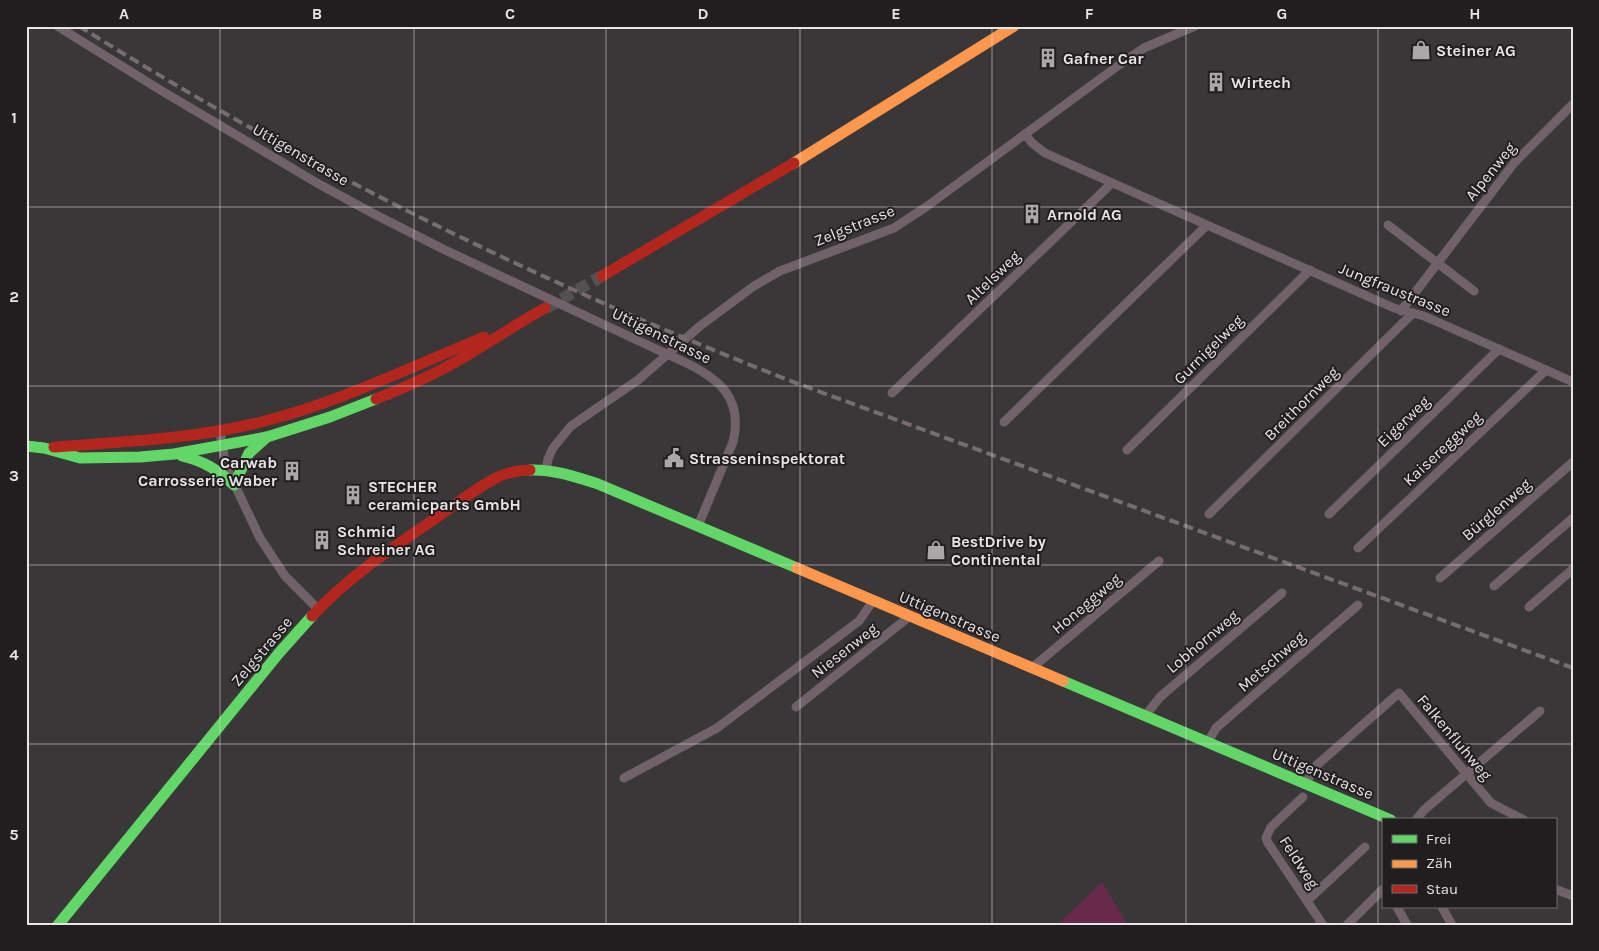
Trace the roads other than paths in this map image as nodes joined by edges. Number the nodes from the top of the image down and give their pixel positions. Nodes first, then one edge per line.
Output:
1 (57, 26) edge
2 (1014, 26) edge
3 (1195, 26) edge
4 (1573, 104) edge
5 (1025, 134) junction
6 (1112, 183) junction
7 (1388, 225) dead end
8 (1206, 226) junction
9 (1438, 263) junction
10 (1310, 270) junction
11 (602, 276) tunnel mouth
12 (1474, 291) dead end
13 (545, 308) tunnel mouth
14 (1402, 311) junction
15 (1413, 313) junction
16 (513, 326) junction
17 (1499, 349) junction
18 (1546, 370) junction
19 (1573, 382) edge
20 (892, 393) dead end
21 (1004, 422) dead end
22 (220, 431) junction
23 (267, 437) junction
24 (26, 446) edge
25 (222, 446) junction
26 (44, 448) junction
27 (1127, 450) dead end
28 (174, 454) junction
29 (1573, 462) edge
30 (546, 470) junction
31 (234, 485) junction
32 (1209, 514) dead end
33 (1329, 514) dead end
34 (1573, 518) edge
35 (698, 526) junction
36 (1358, 548) dead end
37 (1159, 561) dead end
38 (1573, 569) edge
39 (1440, 578) dead end
40 (1494, 586) dead end
41 (1282, 593) dead end
42 (873, 601) junction
43 (1358, 605) dead end
44 (1529, 607) dead end
45 (318, 609) junction
46 (910, 616) junction
47 (1032, 668) junction
48 (796, 707) dead end
49 (1540, 711) dead end
50 (1145, 716) junction
51 (1208, 742) junction
52 (1467, 773) junction
53 (624, 778) dead end
54 (1306, 784) junction
55 (1303, 797) dead end
56 (1386, 818) edge
57 (1418, 818) edge
58 (1520, 818) edge
59 (1365, 847) dead end
60 (1556, 889) edge
61 (1382, 890) edge
62 (1573, 896) edge
63 (1307, 901) junction
64 (1398, 908) edge
65 (1443, 908) edge
66 (58, 925) edge
67 (1323, 925) edge
68 (1347, 925) edge
69 (1407, 925) edge
70 (1452, 925) edge

1 - 35 street, Uttigenstrasse, bridge
2 - 11 main road
3 - 5 street, Zelgstrasse
4 - 9 street, Alpenweg
5 - 6 street, Jungfraustrasse
5 - 30 street, Zelgstrasse
6 - 8 street, Jungfraustrasse
6 - 20 street, Altelsweg
7 - 9 street
8 - 10 street, Jungfraustrasse
8 - 21 street
9 - 12 street
9 - 14 street, Alpenweg
10 - 14 street, Jungfraustrasse
10 - 27 street, Gurnigelweg
13 - 16 main road
14 - 15 street, Jungfraustrasse
15 - 17 street, Jungfraustrasse
15 - 32 street, Breithornweg
16 - 22 main road
16 - 23 main road
17 - 18 street, Jungfraustrasse
17 - 33 street, Eigerweg
18 - 19 street, Jungfraustrasse
18 - 36 street, Kaisereggweg
22 - 25 street
22 - 26 main road
23 - 25 main road
23 - 31 main road
24 - 26 main road
25 - 28 main road
25 - 31 street
26 - 28 main road
28 - 31 main road
29 - 39 street, Bürglenweg
30 - 35 main road, Zelgstrasse
30 - 45 main road, Zelgstrasse
31 - 45 street
34 - 40 street
35 - 42 main road, Uttigenstrasse
37 - 47 street, Honeggweg
38 - 44 street
41 - 50 street, Lobhornweg
42 - 46 main road, Uttigenstrasse
42 - 53 street
43 - 51 street, Metschweg
45 - 66 main road, Zelgstrasse
46 - 47 main road, Uttigenstrasse
46 - 48 street, Niesenweg
47 - 50 main road, Uttigenstrasse
49 - 52 street
50 - 51 main road, Uttigenstrasse
51 - 54 main road, Uttigenstrasse
52 - 54 street, Falkenfluhweg
52 - 57 street
52 - 58 street, Falkenfluhweg
54 - 56 main road, Uttigenstrasse
55 - 63 street, Feldweg
59 - 63 street
60 - 62 street
61 - 68 street
63 - 67 street, Feldweg
64 - 69 street
65 - 70 street

